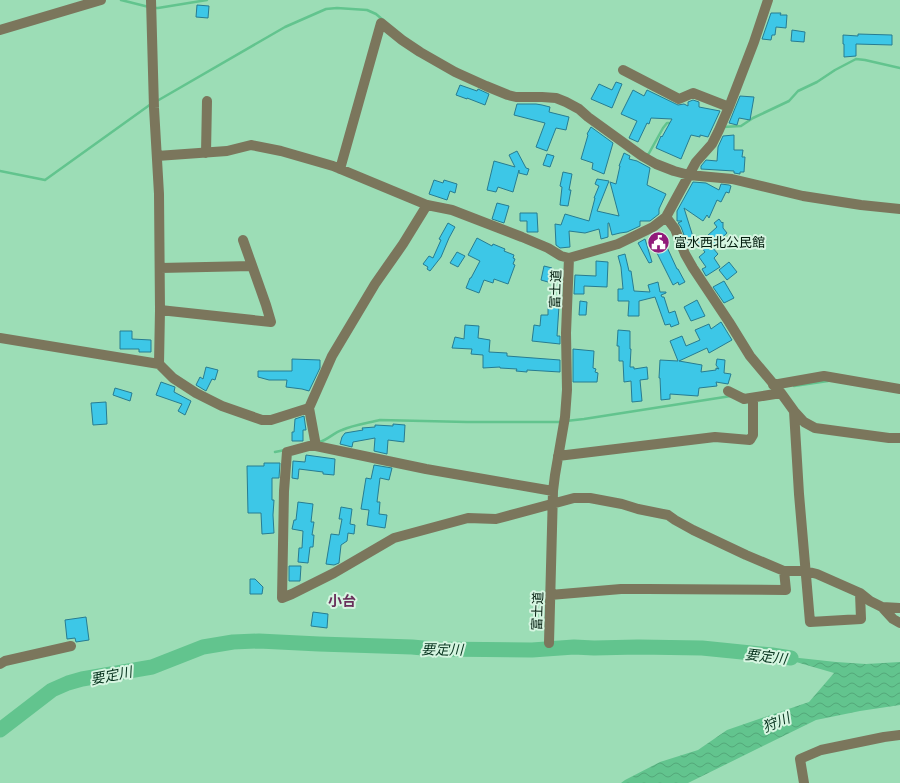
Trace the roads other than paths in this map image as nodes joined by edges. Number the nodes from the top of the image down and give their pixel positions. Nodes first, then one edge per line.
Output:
1 (100, 0) edge
2 (151, 0) edge
3 (768, 0) edge
4 (0, 30) edge
5 (623, 70) dead end
6 (207, 101) dead end
7 (730, 107) junction
8 (206, 153) junction
9 (157, 156) junction
10 (340, 169) junction
11 (689, 175) junction
12 (427, 205) junction
13 (900, 209) edge
14 (666, 217) junction
15 (243, 240) dead end
16 (569, 258) junction
17 (252, 266) junction
18 (160, 268) junction
19 (160, 310) junction
20 (0, 338) edge
21 (159, 364) junction
22 (773, 385) junction
23 (900, 389) edge
24 (728, 391) dead end
25 (781, 393) junction
26 (753, 398) junction
27 (309, 408) junction
28 (794, 411) junction
29 (900, 438) edge
30 (316, 446) junction
31 (558, 456) junction
32 (554, 491) junction
33 (553, 504) junction
34 (784, 571) junction
35 (805, 571) junction
36 (860, 593) junction
37 (550, 595) junction
38 (882, 607) junction
39 (900, 608) edge
40 (900, 623) edge
41 (549, 643) dead end
42 (71, 646) dead end
43 (0, 664) edge
44 (900, 735) edge
45 (804, 783) edge

1 - 4 street
2 - 9 street
3 - 7 street, 富士道
5 - 7 street
6 - 8 street
7 - 11 street, 富士道
8 - 9 street
8 - 10 street
9 - 18 street
10 - 11 street
10 - 12 street
11 - 13 street
11 - 14 street, 富士道
12 - 16 street
12 - 27 street
14 - 16 street, 富士道
14 - 22 street
15 - 17 street
16 - 31 street, 富士道
17 - 18 street
17 - 19 street
18 - 19 street
19 - 21 street
20 - 21 street
21 - 27 street
22 - 23 street
22 - 25 street
24 - 26 street
25 - 26 street
25 - 28 street
26 - 31 street
27 - 30 street
28 - 29 street
28 - 35 street
30 - 32 street
30 - 33 street
31 - 32 street, 富士道
32 - 33 street, 富士道
33 - 34 street
33 - 37 street, 富士道
34 - 35 street
34 - 37 street
35 - 36 street
35 - 36 street
36 - 38 street
37 - 41 street, 富士道
38 - 39 street
38 - 40 street
42 - 43 street
44 - 45 street

